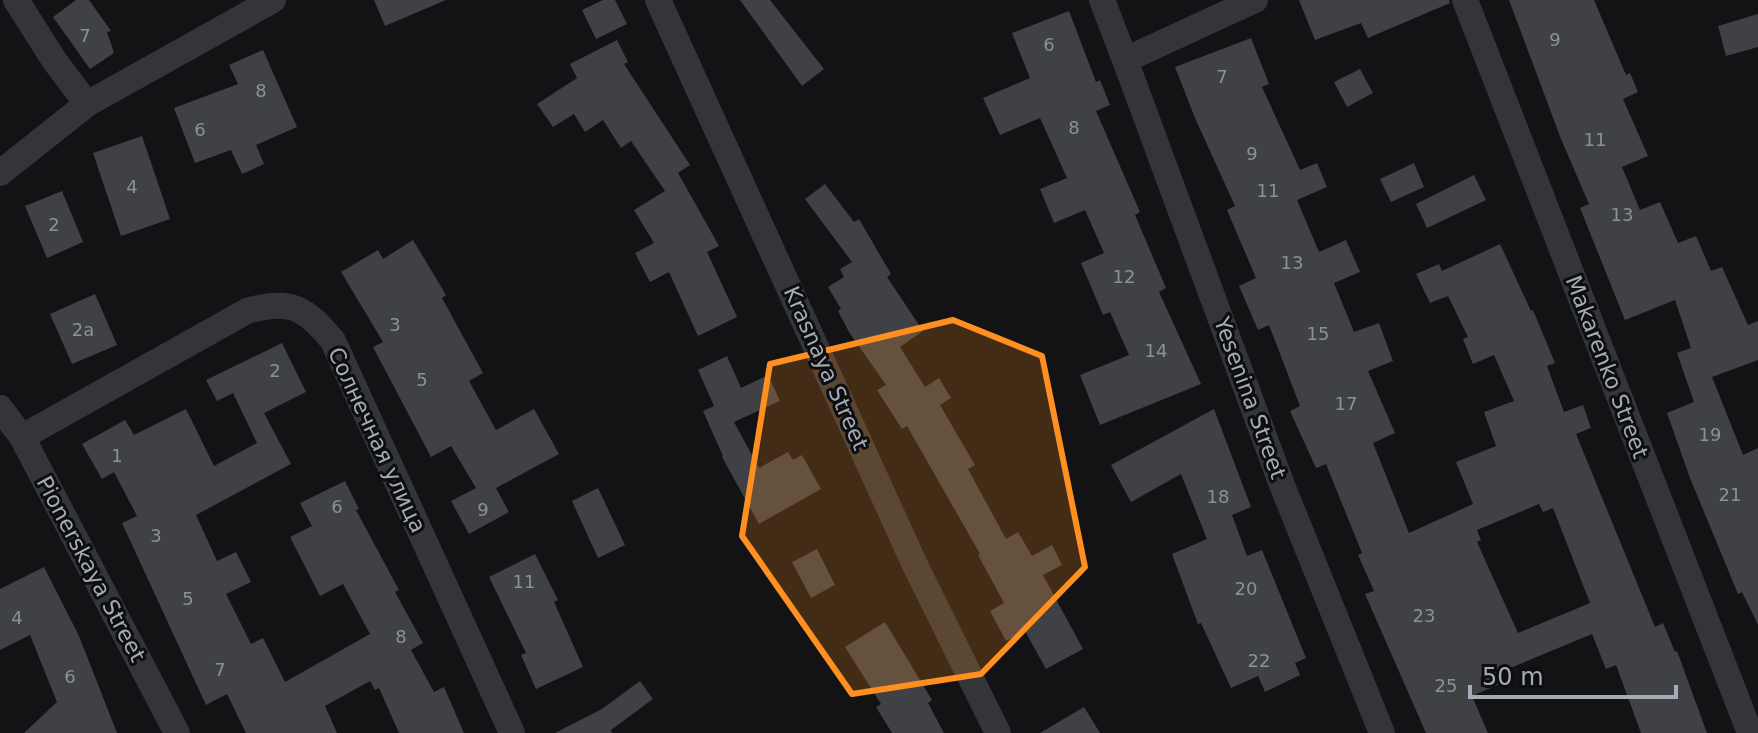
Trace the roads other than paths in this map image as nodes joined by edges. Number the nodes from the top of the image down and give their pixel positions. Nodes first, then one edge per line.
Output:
1 (16, 0) edge
2 (273, 0) edge
3 (658, 0) edge
4 (1102, 0) edge
5 (1255, 0) edge
6 (1465, 0) edge
7 (1125, 60) junction
8 (87, 104) junction
9 (0, 173) edge
10 (0, 408) edge
11 (22, 437) junction
12 (177, 733) edge
13 (512, 733) edge
14 (998, 733) edge
15 (1382, 733) edge
16 (1750, 733) edge

1 - 8 street
2 - 8 street
3 - 14 street, Krasnaya Street
4 - 7 street, Yesenina Street
5 - 7 street
6 - 16 street, Makarenko Street
7 - 15 street, Yesenina Street
8 - 9 street
10 - 11 street, Pionerskaya Street
11 - 12 street, Pionerskaya Street
11 - 13 street, Солнечная улица

